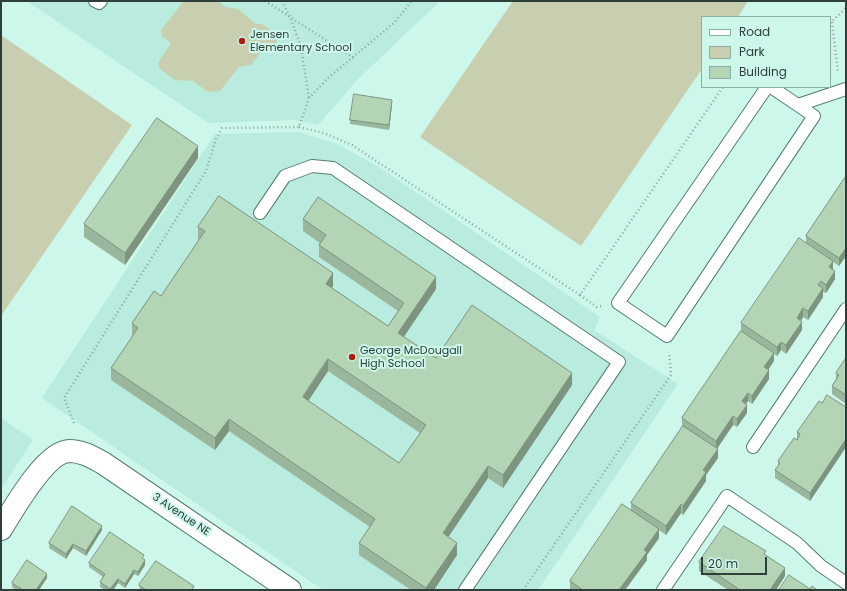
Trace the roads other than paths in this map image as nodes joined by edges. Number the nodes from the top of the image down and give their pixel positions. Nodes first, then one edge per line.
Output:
1 (95, 1) edge
2 (101, 1) edge
3 (766, 88) edge
4 (772, 88) edge
5 (843, 90) edge
6 (798, 105) junction
7 (260, 213) dead end
8 (846, 309) edge
9 (754, 447) dead end
10 (1, 529) edge
11 (846, 583) edge
12 (290, 590) edge
13 (465, 590) edge
14 (663, 590) edge

1 - 2 lane
3 - 6 lane
4 - 6 lane
5 - 6 lane
7 - 13 lane
8 - 9 lane
10 - 12 street, 3 Avenue NE
11 - 14 lane

